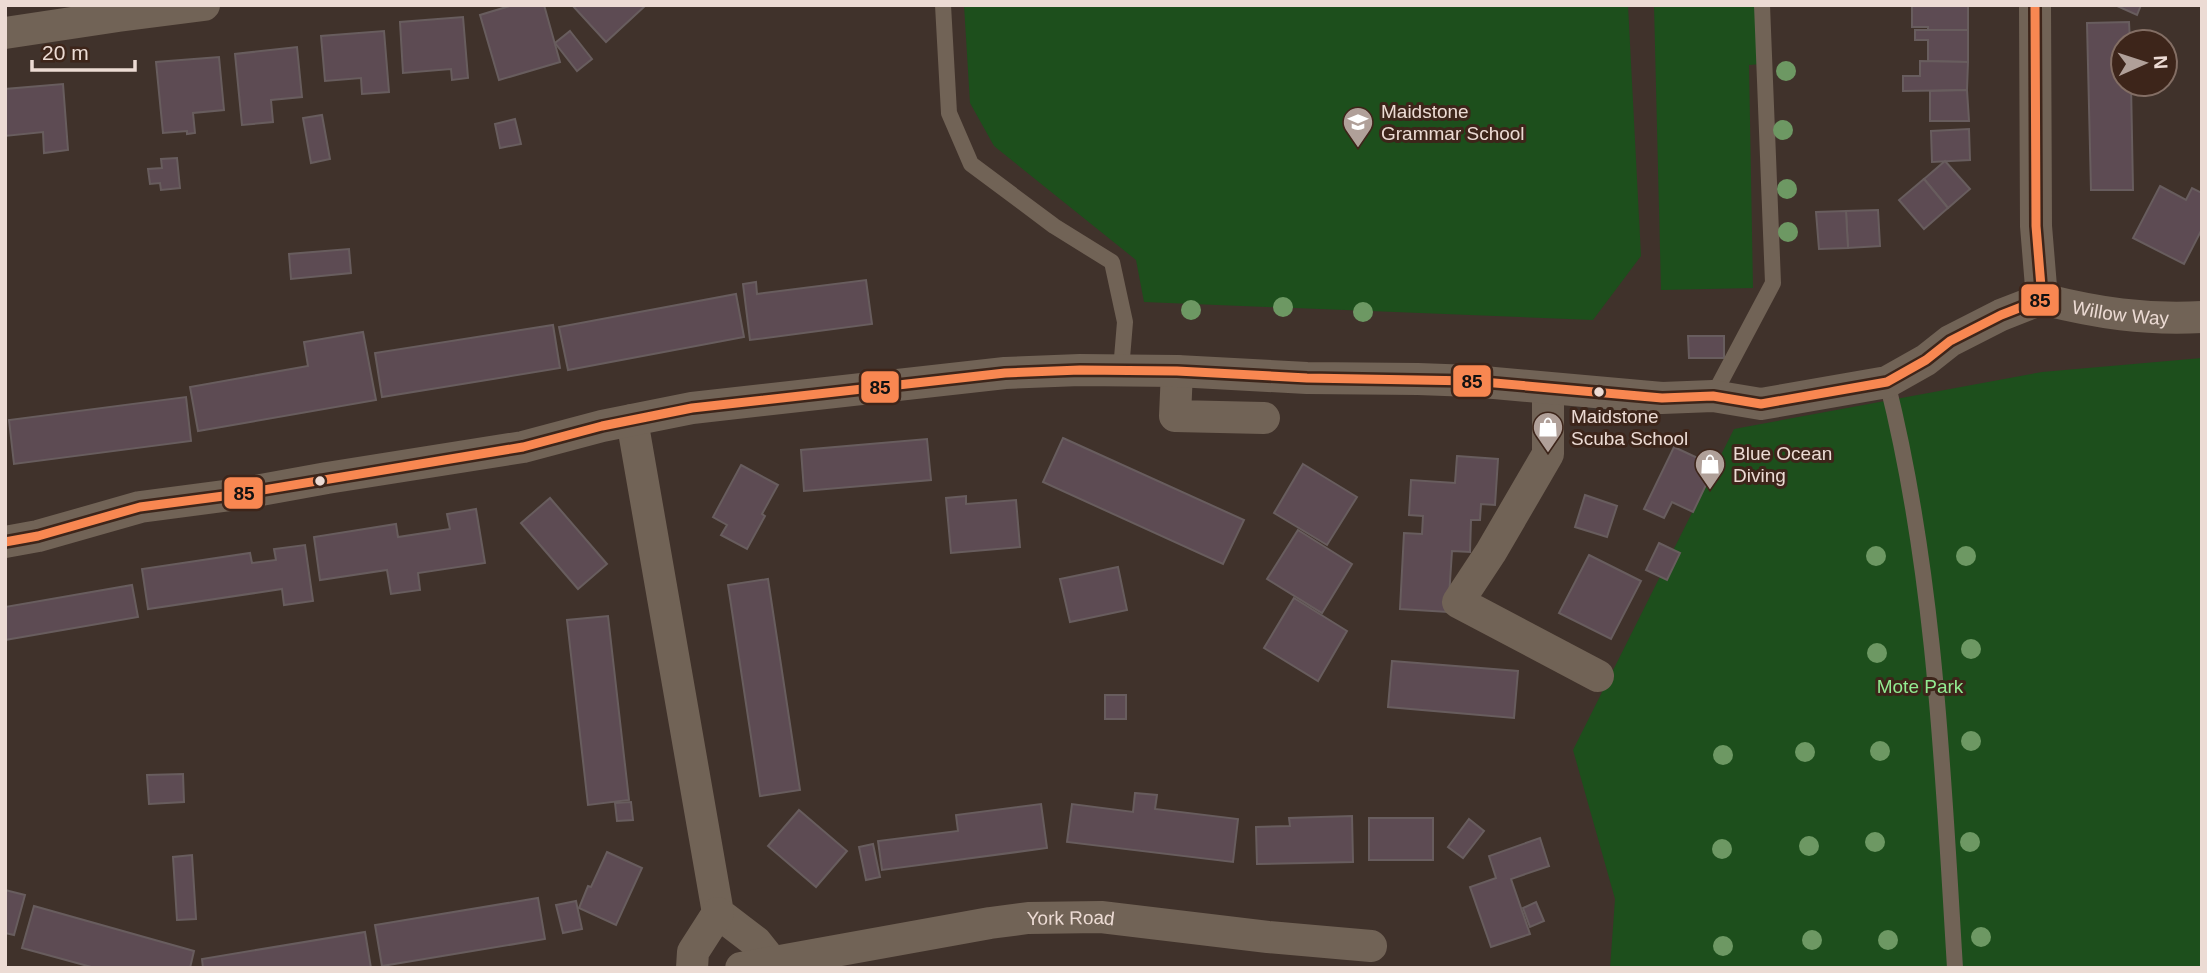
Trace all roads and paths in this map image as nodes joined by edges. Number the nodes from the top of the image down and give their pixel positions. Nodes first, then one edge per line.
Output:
1 (204, 5) edge
2 (943, 5) edge
3 (1762, 5) edge
4 (2035, 5) edge
5 (117, 10) edge
6 (5, 33) edge
7 (2042, 299) junction
8 (2202, 317) edge
9 (1122, 370) junction
10 (1177, 371) junction
11 (1887, 382) junction
12 (1548, 389) junction
13 (1713, 396) junction
14 (1264, 418) dead end
15 (632, 420) junction
16 (5, 542) edge
17 (1598, 676) dead end
18 (718, 913) junction
19 (1371, 946) dead end
20 (772, 962) junction
21 (692, 968) edge
22 (741, 968) edge
23 (1955, 968) edge

1 - 5 street
2 - 9 lane
3 - 13 lane
4 - 7 street
5 - 6 street
7 - 8 street, Willow Way
7 - 11 street
9 - 10 street
9 - 15 street
10 - 12 street
10 - 14 street
11 - 13 street
11 - 23 lane
12 - 13 street
12 - 17 street
15 - 16 street
15 - 18 street
18 - 20 street
18 - 21 street
19 - 20 street, York Road
20 - 22 street, York Road

